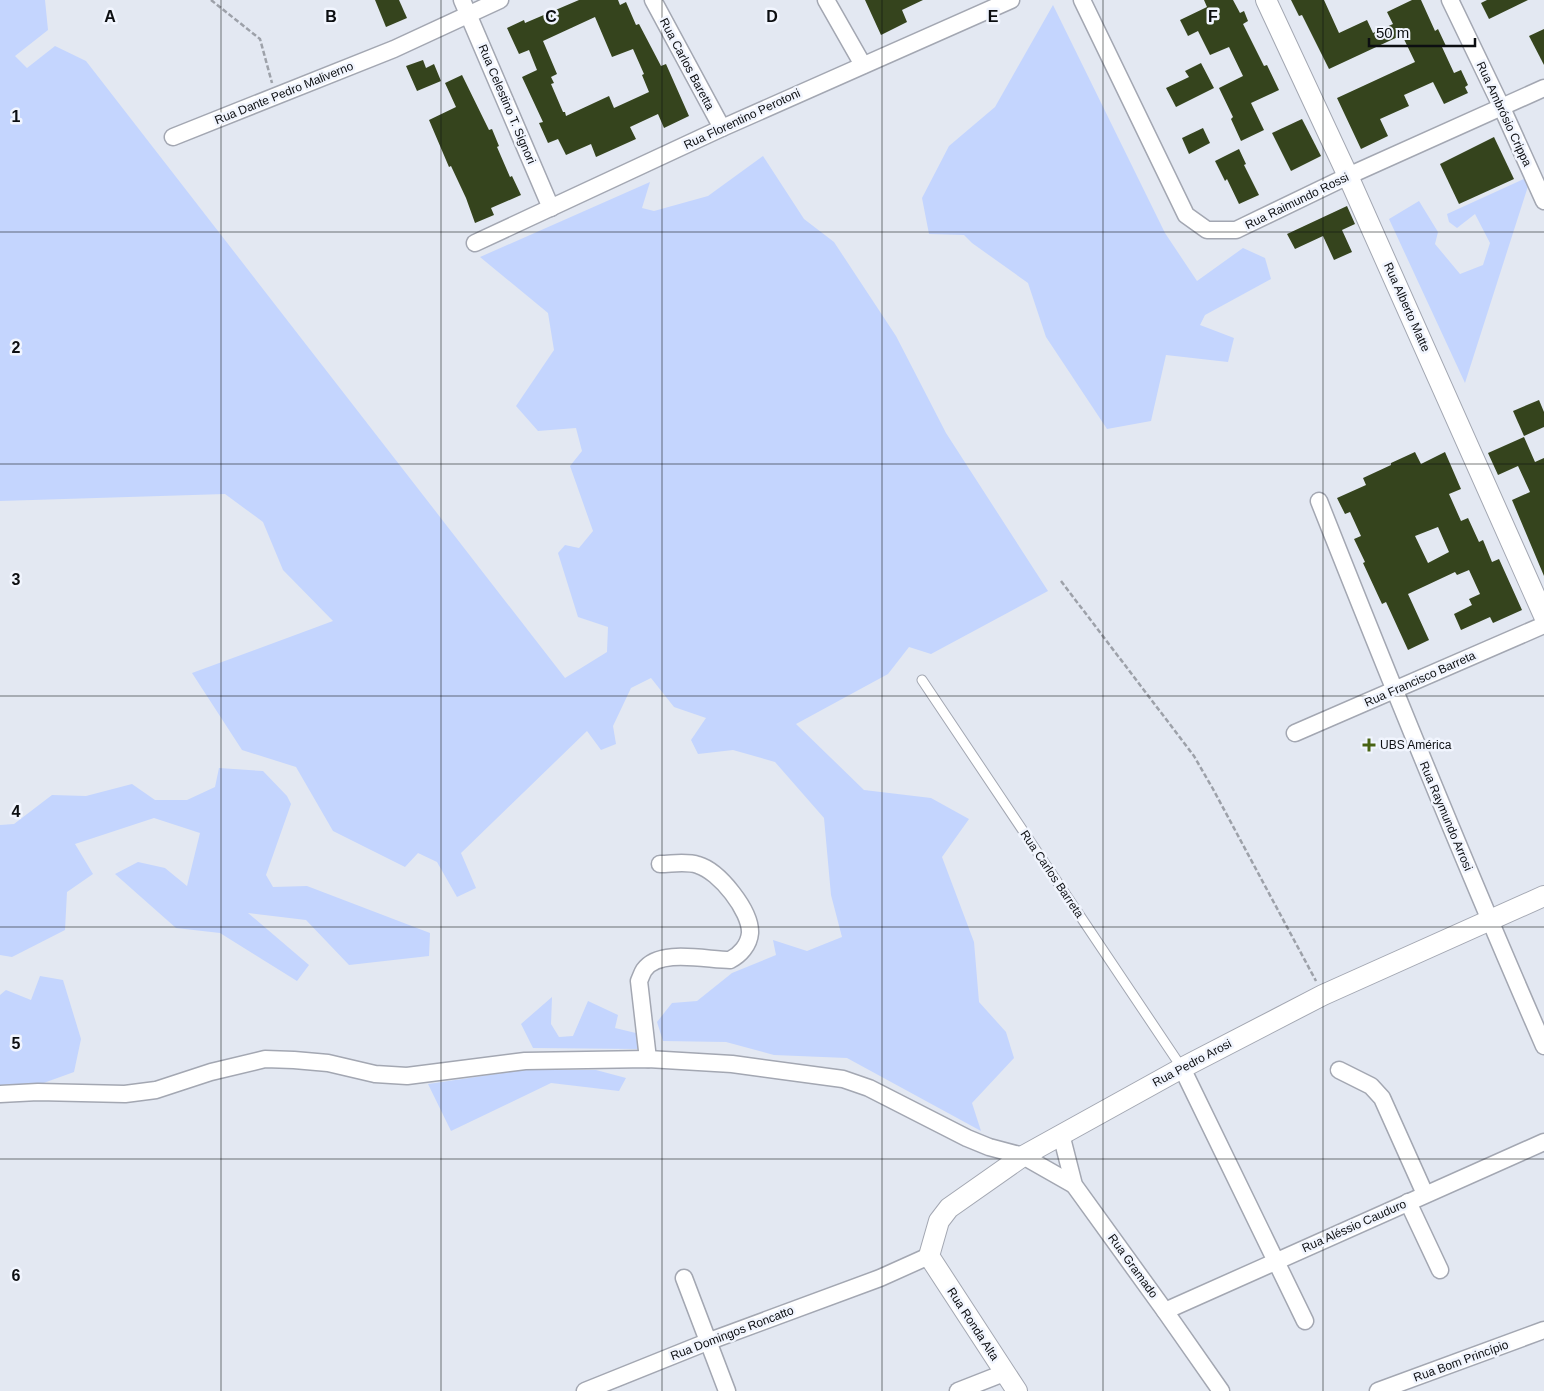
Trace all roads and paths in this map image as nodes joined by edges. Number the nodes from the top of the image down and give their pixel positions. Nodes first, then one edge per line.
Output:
1 (212, 0) edge
2 (500, 0) edge
3 (653, 0) edge
4 (826, 0) edge
5 (1011, 0) edge
6 (1082, 0) edge
7 (1266, 0) edge
8 (1450, 0) edge
9 (465, 7) edge
10 (863, 65) junction
11 (1544, 88) edge
12 (275, 96) junction
13 (1502, 108) junction
14 (722, 128) junction
15 (173, 137) dead end
16 (1348, 176) junction
17 (1544, 201) edge
18 (551, 208) junction
19 (475, 243) dead end
20 (1319, 500) dead end
21 (1061, 581) dead end
22 (1544, 616) edge
23 (1544, 625) edge
24 (922, 680) dead end
25 (1394, 690) junction
26 (1295, 733) dead end
27 (660, 864) dead end
28 (1544, 896) edge
29 (1489, 920) junction
30 (1323, 995) junction
31 (1544, 1046) edge
32 (648, 1059) junction
33 (1182, 1068) junction
34 (1339, 1070) dead end
35 (0, 1094) edge
36 (1061, 1134) junction
37 (1544, 1142) edge
38 (1023, 1156) junction
39 (1074, 1185) junction
40 (1425, 1194) junction
41 (1408, 1202) junction
42 (929, 1256) junction
43 (1277, 1261) junction
44 (1440, 1270) dead end
45 (684, 1278) dead end
46 (1165, 1310) junction
47 (1305, 1321) dead end
48 (1544, 1330) edge
49 (707, 1342) junction
50 (1004, 1373) junction
51 (585, 1391) edge
52 (727, 1391) edge
53 (958, 1391) edge
54 (1018, 1391) edge
55 (1221, 1391) edge
56 (1378, 1391) edge

1 - 12 path
2 - 9 street, Rua Dante Pedro Maliverno
3 - 14 street, Rua Carlos Baretta
4 - 10 street
5 - 10 street, Rua Florentino Perotoni
6 - 16 street, Rua Raimundo Rossi
7 - 16 street, Rua Alberto Matte
8 - 13 street, Rua Ambrósio Crippa
9 - 12 street, Rua Dante Pedro Maliverno
9 - 18 street, Rua Celestino T. Signori
10 - 14 street, Rua Florentino Perotoni
11 - 13 street, Rua Raimundo Rossi
12 - 15 street, Rua Dante Pedro Maliverno
13 - 16 street, Rua Raimundo Rossi
13 - 17 street, Rua Ambrósio Crippa
14 - 18 street, Rua Florentino Perotoni
16 - 22 street, Rua Alberto Matte
18 - 19 street, Rua Florentino Perotoni
20 - 25 street, Rua Raymundo Arrosi
21 - 30 path
23 - 25 street, Rua Francisco Barreta
24 - 33 lane, Rua Carlos Barreta
25 - 26 street, Rua Francisco Barreta
25 - 29 street, Rua Raymundo Arrosi
27 - 32 street
28 - 29 street, Rua Pedro Arosi
29 - 30 street, Rua Pedro Arosi
29 - 31 street, Rua Raymundo Arrosi
30 - 33 street, Rua Pedro Arosi
32 - 35 street
32 - 38 street
33 - 36 street, Rua Pedro Arosi
33 - 43 street
34 - 40 street
36 - 38 street, Rua Pedro Arosi
36 - 39 street, Rua Gramado
37 - 40 street, Rua Aléssio Cauduro
38 - 39 street
38 - 42 street, Rua Pedro Arosi
39 - 46 street, Rua Gramado
40 - 41 street, Rua Aléssio Cauduro
41 - 43 street, Rua Aléssio Cauduro
41 - 44 street
42 - 49 street, Rua Domingos Roncatto
42 - 50 street, Rua Ronda Alta
43 - 46 street, Rua Aléssio Cauduro
43 - 47 street
45 - 49 street
46 - 55 street, Rua Gramado
48 - 56 street, Rua Bom Princípio
49 - 51 street, Rua Domingos Roncatto
49 - 52 street
50 - 53 street
50 - 54 street, Rua Ronda Alta

